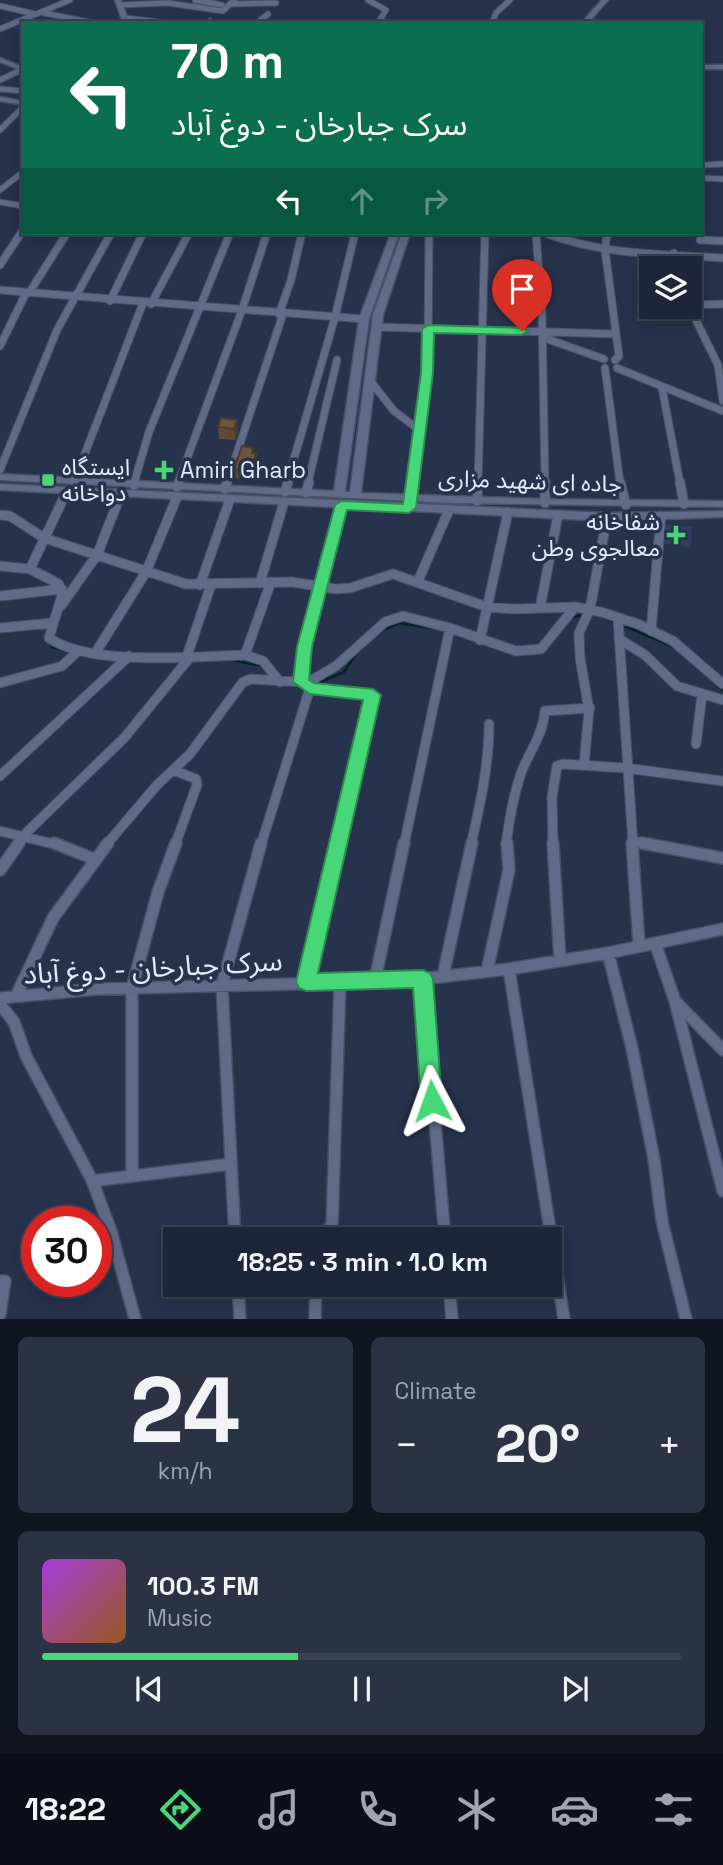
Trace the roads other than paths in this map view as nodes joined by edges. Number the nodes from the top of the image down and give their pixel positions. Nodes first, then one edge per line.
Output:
1 (70, 0) edge
2 (195, 0) edge
3 (368, 0) edge
4 (510, 0) edge
5 (606, 0) edge
6 (616, 1) edge
7 (119, 3) edge
8 (230, 3) edge
9 (276, 3) dead end
10 (0, 6) edge
11 (39, 13) junction
12 (268, 14) dead end
13 (83, 21) edge
14 (126, 21) edge
15 (259, 21) edge
16 (380, 21) edge
17 (493, 21) edge
18 (586, 21) edge
19 (597, 21) edge
20 (10, 25) junction
21 (21, 28) edge
22 (0, 29) edge
23 (0, 60) edge
24 (703, 67) edge
25 (723, 67) edge
26 (21, 68) edge
27 (21, 70) edge
28 (0, 80) edge
29 (0, 89) edge
30 (21, 91) edge
31 (0, 99) edge
32 (21, 103) edge
33 (21, 104) edge
34 (0, 130) edge
35 (723, 164) edge
36 (703, 165) edge
37 (21, 174) edge
38 (703, 178) edge
39 (723, 179) edge
40 (0, 190) edge
41 (0, 202) edge
42 (21, 206) edge
43 (21, 233) edge
44 (65, 235) edge
45 (110, 235) edge
46 (142, 235) edge
47 (188, 235) edge
48 (229, 235) edge
49 (266, 235) edge
50 (302, 235) edge
51 (355, 235) edge
52 (394, 235) edge
53 (405, 235) edge
54 (429, 235) edge
55 (485, 235) edge
56 (536, 235) edge
57 (550, 235) edge
58 (607, 235) edge
59 (700, 240) dead end
60 (723, 241) edge
61 (605, 250) junction
62 (674, 253) junction
63 (675, 256) edge
64 (723, 258) edge
65 (0, 265) edge
66 (0, 290) edge
67 (27, 293) junction
68 (75, 297) junction
69 (110, 301) junction
70 (147, 304) junction
71 (723, 304) edge
72 (702, 305) edge
73 (200, 308) junction
74 (242, 310) junction
75 (281, 314) junction
76 (335, 317) junction
77 (364, 319) junction
78 (695, 319) edge
79 (376, 327) junction
80 (428, 329) junction
81 (481, 331) junction
82 (542, 332) junction
83 (615, 334) junction
84 (0, 345) edge
85 (337, 360) dead end
86 (615, 360) junction
87 (605, 363) junction
88 (617, 368) junction
89 (369, 379) junction
90 (662, 388) junction
91 (723, 401) edge
92 (723, 411) edge
93 (418, 429) junction
94 (0, 470) edge
95 (0, 477) edge
96 (134, 485) junction
97 (70, 486) junction
98 (0, 487) edge
99 (177, 492) junction
100 (306, 493) junction
101 (121, 494) junction
102 (228, 494) junction
103 (355, 495) junction
104 (284, 497) junction
105 (340, 500) junction
106 (477, 501) junction
107 (409, 503) junction
108 (545, 503) junction
109 (723, 504) edge
110 (626, 505) junction
111 (449, 510) junction
112 (683, 510) junction
113 (508, 512) junction
114 (558, 514) junction
115 (723, 514) edge
116 (0, 515) edge
117 (662, 516) junction
118 (607, 517) junction
119 (44, 538) junction
120 (97, 555) junction
121 (0, 566) edge
122 (30, 569) junction
123 (146, 572) junction
124 (271, 582) junction
125 (418, 582) junction
126 (260, 583) junction
127 (200, 585) junction
128 (211, 585) junction
129 (322, 587) junction
130 (62, 589) junction
131 (0, 596) edge
132 (487, 607) junction
133 (575, 607) junction
134 (540, 608) junction
135 (59, 609) junction
136 (590, 609) junction
137 (618, 618) junction
138 (52, 623) junction
139 (0, 628) edge
140 (450, 628) junction
141 (651, 631) junction
142 (619, 639) junction
143 (481, 640) junction
144 (77, 652) junction
145 (96, 652) junction
146 (246, 655) junction
147 (129, 656) junction
148 (189, 656) junction
149 (279, 682) junction
150 (0, 683) edge
151 (723, 684) edge
152 (305, 685) junction
153 (702, 695) junction
154 (723, 700) edge
155 (590, 708) junction
156 (489, 724) dead end
157 (695, 744) dead end
158 (584, 765) junction
159 (626, 768) junction
160 (173, 770) junction
161 (0, 776) edge
162 (723, 781) edge
163 (0, 831) edge
164 (25, 834) junction
165 (633, 841) junction
166 (723, 858) edge
167 (94, 859) junction
168 (0, 870) edge
169 (723, 929) edge
170 (655, 943) junction
171 (639, 944) junction
172 (608, 953) junction
173 (560, 960) junction
174 (509, 969) junction
175 (487, 971) junction
176 (443, 976) junction
177 (423, 979) junction
178 (375, 980) junction
179 (306, 982) junction
180 (340, 982) junction
181 (222, 985) junction
182 (132, 988) junction
183 (16, 996) junction
184 (0, 998) edge
185 (675, 1001) junction
186 (0, 1004) edge
187 (723, 1050) edge
188 (231, 1164) junction
189 (132, 1174) junction
190 (92, 1181) junction
191 (723, 1191) edge
192 (234, 1227) edge
193 (331, 1227) edge
194 (444, 1227) edge
195 (0, 1281) edge
196 (239, 1297) edge
197 (316, 1297) edge
198 (450, 1297) edge
199 (0, 1314) edge
200 (135, 1319) edge
201 (240, 1319) edge
202 (315, 1319) edge
203 (452, 1319) edge
204 (565, 1319) edge
205 (686, 1319) edge

1 - 11 street
2 - 8 street
3 - 16 street
4 - 17 street
5 - 18 main road
6 - 19 main road
7 - 8 street
7 - 14 street
8 - 9 street
10 - 11 street
11 - 13 street
11 - 20 street
12 - 15 street
20 - 21 street
20 - 22 street
23 - 26 street
24 - 25 street
27 - 28 street
29 - 30 street
31 - 32 street
33 - 34 street
35 - 36 street
37 - 40 street
38 - 39 street
41 - 42 street
43 - 65 street
44 - 67 street
45 - 68 street
46 - 69 street
47 - 70 street
48 - 73 street
49 - 74 street
50 - 75 street
51 - 76 street
52 - 77 main road
53 - 79 main road
54 - 80 street
55 - 81 street
56 - 82 street
57 - 61 street
58 - 61 street
59 - 60 street
61 - 62 street
61 - 83 street
62 - 63 street
62 - 64 street
66 - 67 street
67 - 68 street
67 - 84 street
68 - 69 street
68 - 94 street
69 - 70 street
70 - 73 street
70 - 97 street
71 - 72 street
73 - 74 street
73 - 96 street
74 - 75 street
74 - 99 street
75 - 76 street
75 - 102 street
76 - 77 street
76 - 104 street
77 - 105 main road
78 - 91 street
79 - 80 street
79 - 89 main road
80 - 81 street
80 - 93 street
81 - 82 street
81 - 106 street
82 - 83 street
82 - 87 street
82 - 108 street
83 - 86 street
85 - 100 street
86 - 87 street
86 - 88 street
87 - 88 street
87 - 110 street
88 - 90 street
89 - 93 street
89 - 103 main road
90 - 92 street
90 - 112 street
93 - 107 street
95 - 97 main road
96 - 97 main road
96 - 99 main road
97 - 98 main road
97 - 101 main road
97 - 119 street
99 - 101 main road
99 - 102 main road
99 - 123 street
100 - 104 main road, جاده ای شهید مزاری
100 - 105 main road, جاده ای شهید مزاری
101 - 120 street
102 - 104 main road
102 - 127 street
103 - 105 main road, جاده ای شهید مزاری
103 - 107 main road, جاده ای شهید مزاری
104 - 105 main road
104 - 126 street
105 - 107 main road
105 - 129 street
106 - 107 main road, جاده ای شهید مزاری
106 - 108 main road, جاده ای شهید مزاری
107 - 111 main road
108 - 110 main road, جاده ای شهید مزاری
109 - 112 main road, جاده ای شهید مزاری
110 - 112 main road, جاده ای شهید مزاری
111 - 113 main road
111 - 125 street
112 - 115 main road, جاده ای شهید مزاری
112 - 117 main road
113 - 114 main road
113 - 132 street
114 - 118 main road
114 - 134 street
116 - 119 street
117 - 118 main road
117 - 141 street
118 - 136 street
119 - 120 street
119 - 122 street
120 - 123 street
120 - 135 street
121 - 122 street
122 - 130 street
123 - 127 street
123 - 145 street
124 - 126 street
124 - 129 street
124 - 146 street
125 - 129 street
125 - 132 street
126 - 128 street
127 - 128 street
128 - 148 street
129 - 152 street
130 - 131 street
130 - 135 street
132 - 134 street
132 - 143 street
133 - 134 street
133 - 136 street
133 - 143 street
135 - 138 street
136 - 137 street
136 - 155 street
137 - 141 street
137 - 142 street
138 - 139 street
138 - 144 street
140 - 143 street
140 - 152 street
140 - 178 street
141 - 151 street
142 - 153 street
142 - 159 street
144 - 145 street
144 - 150 street
145 - 147 street
146 - 148 street
146 - 149 street
147 - 148 street
147 - 161 street
148 - 164 street
149 - 152 street
149 - 160 street
152 - 179 street
152 - 181 street
153 - 154 street
153 - 157 street
155 - 158 street
155 - 175 street
156 - 176 street
158 - 159 street
158 - 173 street
159 - 162 street
159 - 165 street
160 - 167 street
160 - 182 street
163 - 164 street
164 - 167 street
164 - 168 street
165 - 166 street
165 - 171 street
167 - 183 street
169 - 170 street, سرک جبارخان - دوغ آباد
170 - 171 street, سرک جبارخان - دوغ آباد
170 - 185 street
171 - 172 street, سرک جبارخان - دوغ آباد
172 - 173 street, سرک جبارخان - دوغ آباد
172 - 205 street
173 - 174 street, سرک جبارخان - دوغ آباد
174 - 175 street, سرک جبارخان - دوغ آباد
174 - 204 street
175 - 176 street, سرک جبارخان - دوغ آباد
176 - 177 street, سرک جبارخان - دوغ آباد
177 - 178 street, سرک جبارخان - دوغ آباد
177 - 194 street
178 - 180 street, سرک جبارخان - دوغ آباد
179 - 180 street, سرک جبارخان - دوغ آباد
179 - 181 street, سرک جبارخان - دوغ آباد
180 - 193 street
181 - 182 street, سرک جبارخان - دوغ آباد
181 - 188 street
182 - 183 street, سرک جبارخان - دوغ آباد
182 - 189 street
183 - 184 street, سرک جبارخان - دوغ آباد
185 - 187 street
185 - 191 street
186 - 190 street
188 - 189 street
188 - 192 street
189 - 190 street
190 - 200 street
195 - 199 street
196 - 201 street
197 - 202 street
198 - 203 street

